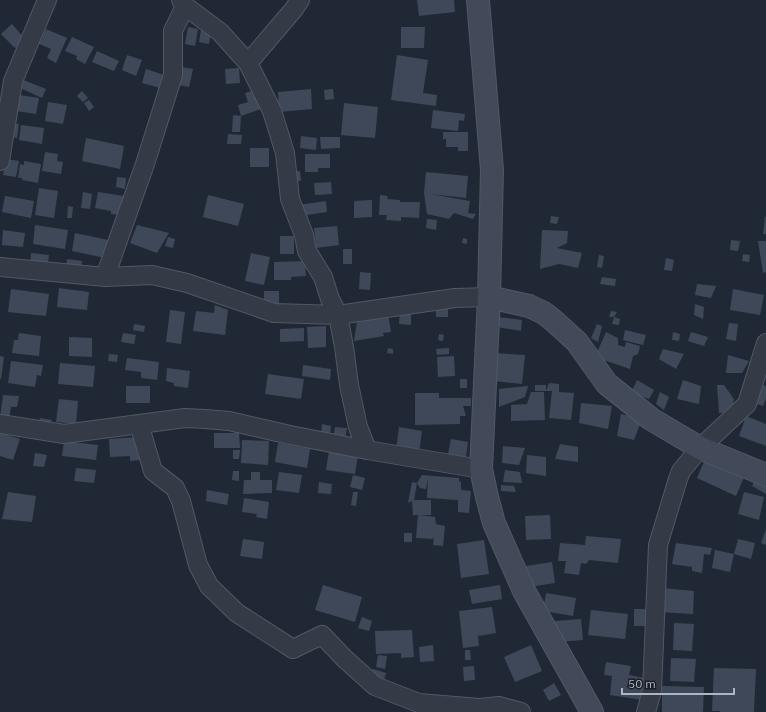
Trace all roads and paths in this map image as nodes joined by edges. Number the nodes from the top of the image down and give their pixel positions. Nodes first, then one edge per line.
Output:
1 (46, 0) edge
2 (300, 0) edge
3 (478, 0) edge
4 (183, 3) edge
5 (248, 62) junction
6 (0, 161) edge
7 (0, 267) edge
8 (105, 277) junction
9 (489, 297) junction
10 (338, 315) junction
11 (766, 343) edge
12 (0, 424) edge
13 (139, 424) junction
14 (700, 448) junction
15 (367, 450) junction
16 (481, 468) junction
17 (766, 475) edge
18 (521, 712) edge
19 (592, 712) edge
20 (646, 712) edge

1 - 6 street
2 - 5 street
3 - 9 street
4 - 5 street
4 - 8 street
5 - 10 street
7 - 8 street
8 - 10 street
9 - 10 street
9 - 14 street
9 - 16 street
10 - 15 street
11 - 14 street
12 - 13 street
13 - 15 street
13 - 18 street
14 - 17 street
14 - 20 street
15 - 16 street
16 - 19 street

